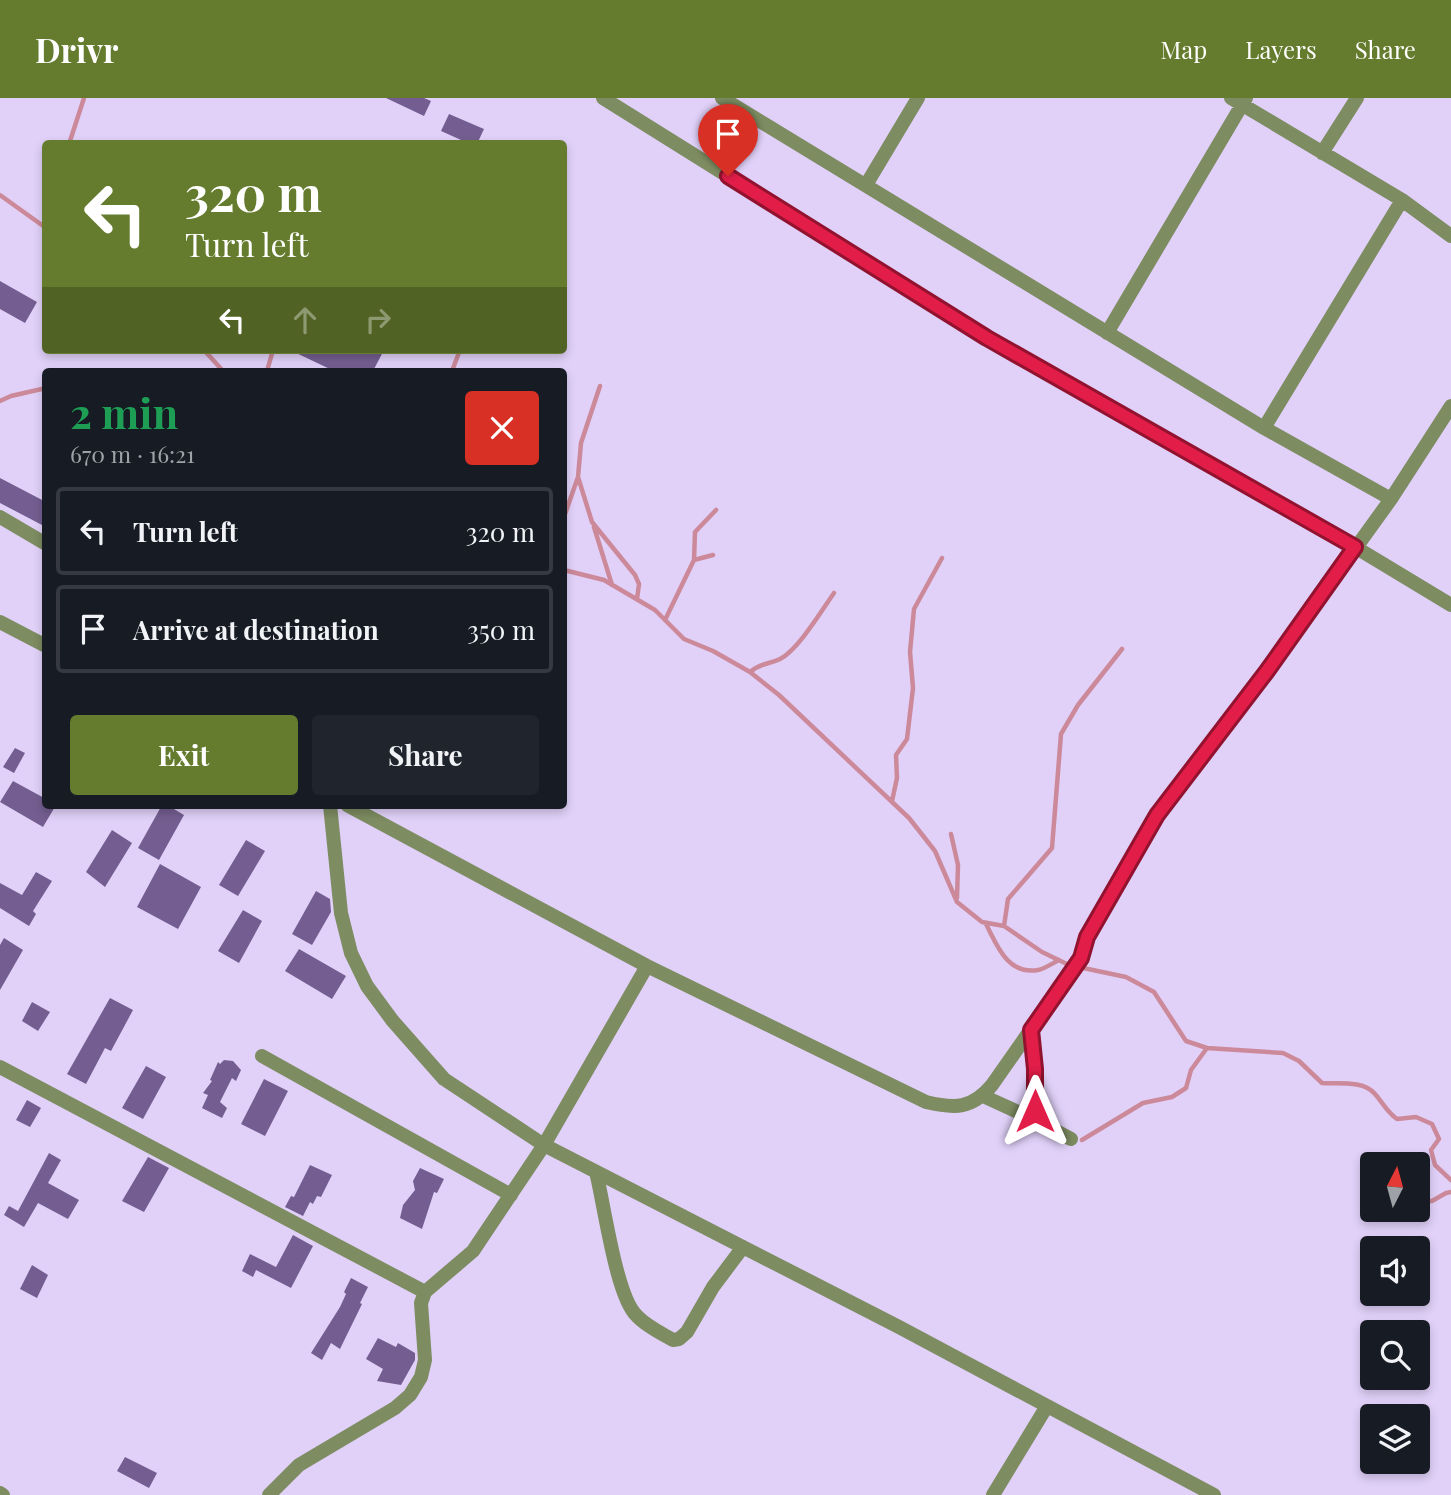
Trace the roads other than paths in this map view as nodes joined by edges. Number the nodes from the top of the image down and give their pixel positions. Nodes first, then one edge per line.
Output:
1 (603, 98) edge
2 (722, 98) edge
3 (918, 98) edge
4 (1357, 98) edge
5 (1239, 100) edge
6 (1322, 153) junction
7 (866, 185) junction
8 (1402, 200) junction
9 (1451, 236) edge
10 (1107, 333) junction
11 (1451, 405) edge
12 (1264, 428) junction
13 (1391, 499) junction
14 (0, 517) edge
15 (42, 542) edge
16 (1355, 547) junction
17 (1451, 605) edge
18 (0, 622) edge
19 (42, 644) edge
20 (330, 809) edge
21 (354, 809) edge
22 (647, 966) junction
23 (1031, 1030) junction
24 (262, 1056) dead end
25 (0, 1067) edge
26 (983, 1096) junction
27 (1031, 1118) junction
28 (1071, 1139) dead end
29 (544, 1145) junction
30 (596, 1172) junction
31 (511, 1195) junction
32 (743, 1247) junction
33 (425, 1292) junction
34 (1047, 1406) junction
35 (269, 1495) edge
36 (993, 1495) edge
37 (1214, 1495) edge

1 - 16 street
2 - 7 street
3 - 7 street
4 - 6 street
5 - 6 street
5 - 10 street
6 - 8 street
7 - 10 street
8 - 9 street
8 - 12 street
10 - 12 street
11 - 13 street
12 - 13 street
13 - 16 street
14 - 15 street
16 - 17 street
16 - 23 street
18 - 19 street
20 - 29 street
21 - 22 street
22 - 26 street
22 - 29 street
23 - 26 street
23 - 27 street
24 - 31 street
25 - 33 street
26 - 27 street
27 - 28 street
29 - 30 street
29 - 31 street
30 - 32 street
30 - 32 street
31 - 33 street
32 - 34 street
33 - 35 street
34 - 36 street
34 - 37 street

